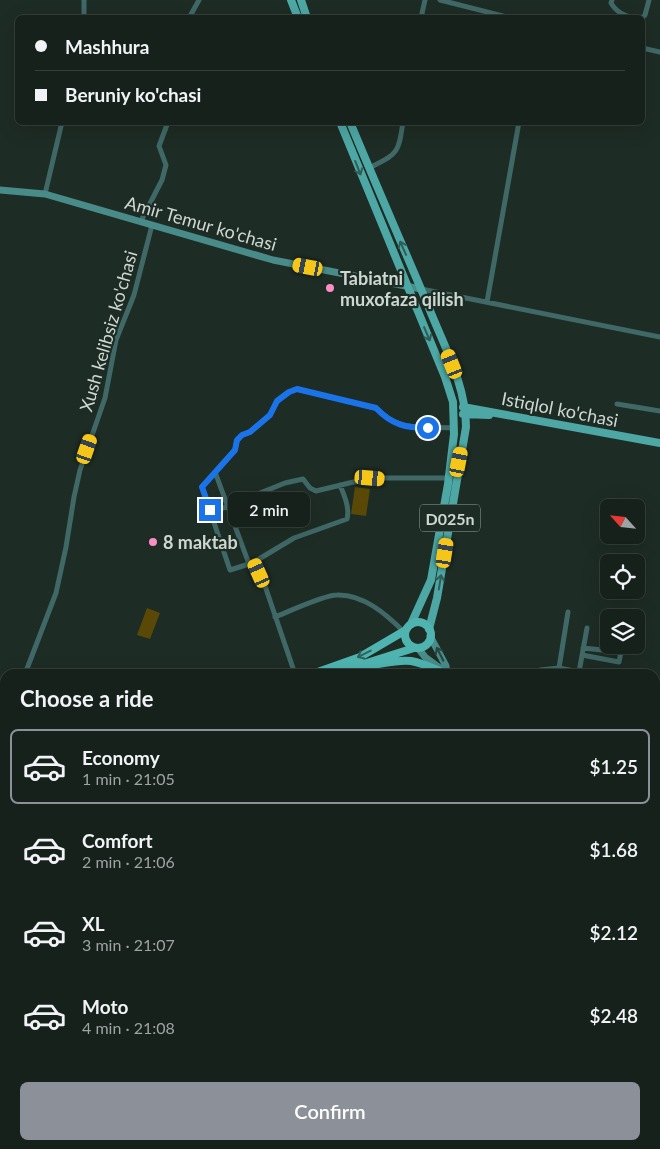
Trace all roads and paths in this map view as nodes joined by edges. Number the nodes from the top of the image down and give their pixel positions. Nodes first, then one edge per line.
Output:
1 (84, 0) edge
2 (199, 0) edge
3 (291, 0) edge
4 (301, 0) edge
5 (424, 0) edge
6 (440, 0) edge
7 (612, 0) edge
8 (649, 0) edge
9 (84, 15) edge
10 (191, 15) edge
11 (297, 15) edge
12 (307, 15) edge
13 (422, 15) edge
14 (499, 15) edge
15 (619, 15) edge
16 (644, 15) edge
17 (645, 49) edge
18 (660, 52) edge
19 (61, 125) edge
20 (167, 125) edge
21 (341, 125) edge
22 (351, 125) edge
23 (403, 125) edge
24 (518, 125) edge
25 (369, 168) junction
26 (0, 190) edge
27 (45, 194) junction
28 (141, 221) junction
29 (152, 225) junction
30 (407, 287) junction
31 (421, 289) junction
32 (487, 302) junction
33 (660, 337) edge
34 (617, 404) dead end
35 (660, 409) edge
36 (466, 410) junction
37 (454, 412) junction
38 (454, 428) junction
39 (660, 443) edge
40 (660, 448) edge
41 (215, 472) junction
42 (448, 478) junction
43 (340, 485) junction
44 (228, 506) junction
45 (211, 513) junction
46 (251, 563) junction
47 (568, 612) dead end
48 (276, 617) junction
49 (407, 628) junction
50 (587, 628) dead end
51 (430, 632) junction
52 (416, 648) junction
53 (583, 648) junction
54 (582, 655) junction
55 (360, 666) junction
56 (559, 668) junction
57 (27, 669) edge
58 (293, 669) edge
59 (326, 669) edge
60 (350, 669) edge
61 (434, 669) edge
62 (441, 669) edge
63 (446, 669) edge
64 (550, 669) edge
65 (563, 669) edge
66 (581, 669) edge

1 - 9 street
2 - 10 street
3 - 11 main road
4 - 12 main road
5 - 13 street
6 - 14 street
7 - 15 street
8 - 16 street
17 - 18 street
19 - 27 street
20 - 28 street
21 -> 30 main road
22 - 25 main road
23 - 25 street
24 - 32 street
31 -> 25 main road
26 - 27 main road, Amir Temur ko'chasi
27 - 28 main road, Amir Temur ko'chasi
28 - 29 main road, Amir Temur ko'chasi
29 - 30 main road, Amir Temur ko'chasi
29 - 57 street, Xush kelibsiz ko'chasi
30 - 31 main road, Amir Temur ko'chasi
30 -> 37 main road
31 - 32 street, Amir Temur ko'chasi
31 - 36 main road
32 - 33 street, Amir Temur ko'chasi
34 - 35 street
36 - 37 main road, Istiqlol ko'chasi
36 - 39 main road, Istiqlol ko'chasi
36 - 40 main road, Istiqlol ko'chasi
51 -> 36 main road, D025n
37 - 38 main road, D025n
38 - 41 street
38 - 42 main road, D025n
41 - 44 street
41 - 45 street
42 - 43 street
42 - 49 main road, D025n
43 - 44 street
43 - 46 street
44 - 45 street
44 - 46 street
45 - 46 street
46 - 48 street
47 - 56 street
48 - 49 street
48 - 58 street
49 - 51 highway
49 - 52 highway
49 -> 59 highway
50 - 53 street
51 - 52 highway
63 -> 51 main road
52 - 55 highway
52 - 62 main road
53 - 54 street
53 - 54 street
54 - 66 street
55 - 60 highway
55 - 61 highway
56 - 64 street
56 - 65 street

